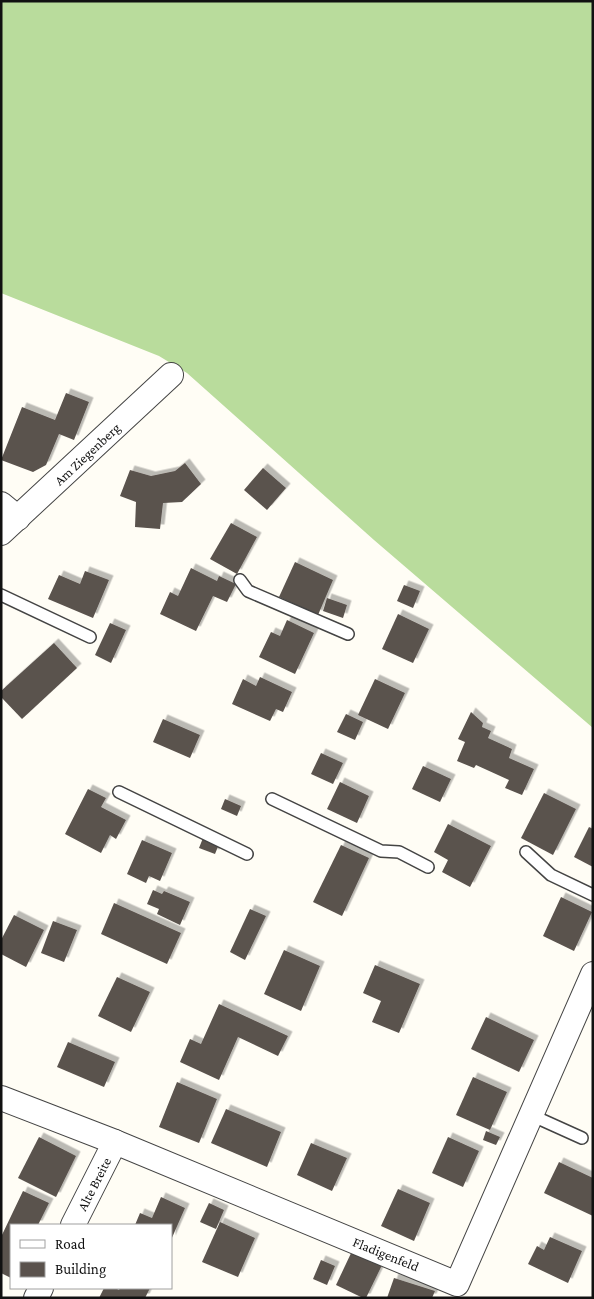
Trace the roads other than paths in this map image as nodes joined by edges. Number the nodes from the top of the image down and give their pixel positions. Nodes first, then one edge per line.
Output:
1 (172, 375) dead end
2 (7, 518) edge
3 (240, 580) dead end
4 (1, 595) edge
5 (348, 634) dead end
6 (90, 637) dead end
7 (119, 792) dead end
8 (272, 799) dead end
9 (526, 852) dead end
10 (247, 854) dead end
11 (428, 867) dead end
12 (593, 895) edge
13 (593, 974) edge
14 (1, 1098) edge
15 (531, 1115) junction
16 (582, 1138) dead end
17 (115, 1142) junction
18 (74, 1224) edge
19 (454, 1291) edge

1 - 2 street, Am Ziegenberg
3 - 5 lane
4 - 6 lane
7 - 10 lane
8 - 11 lane
9 - 12 lane
13 - 15 street, Fladigenfeld
14 - 17 street, Fladigenfeld
15 - 16 lane
15 - 19 street, Fladigenfeld
17 - 18 street, Alte Breite
17 - 19 street, Fladigenfeld

